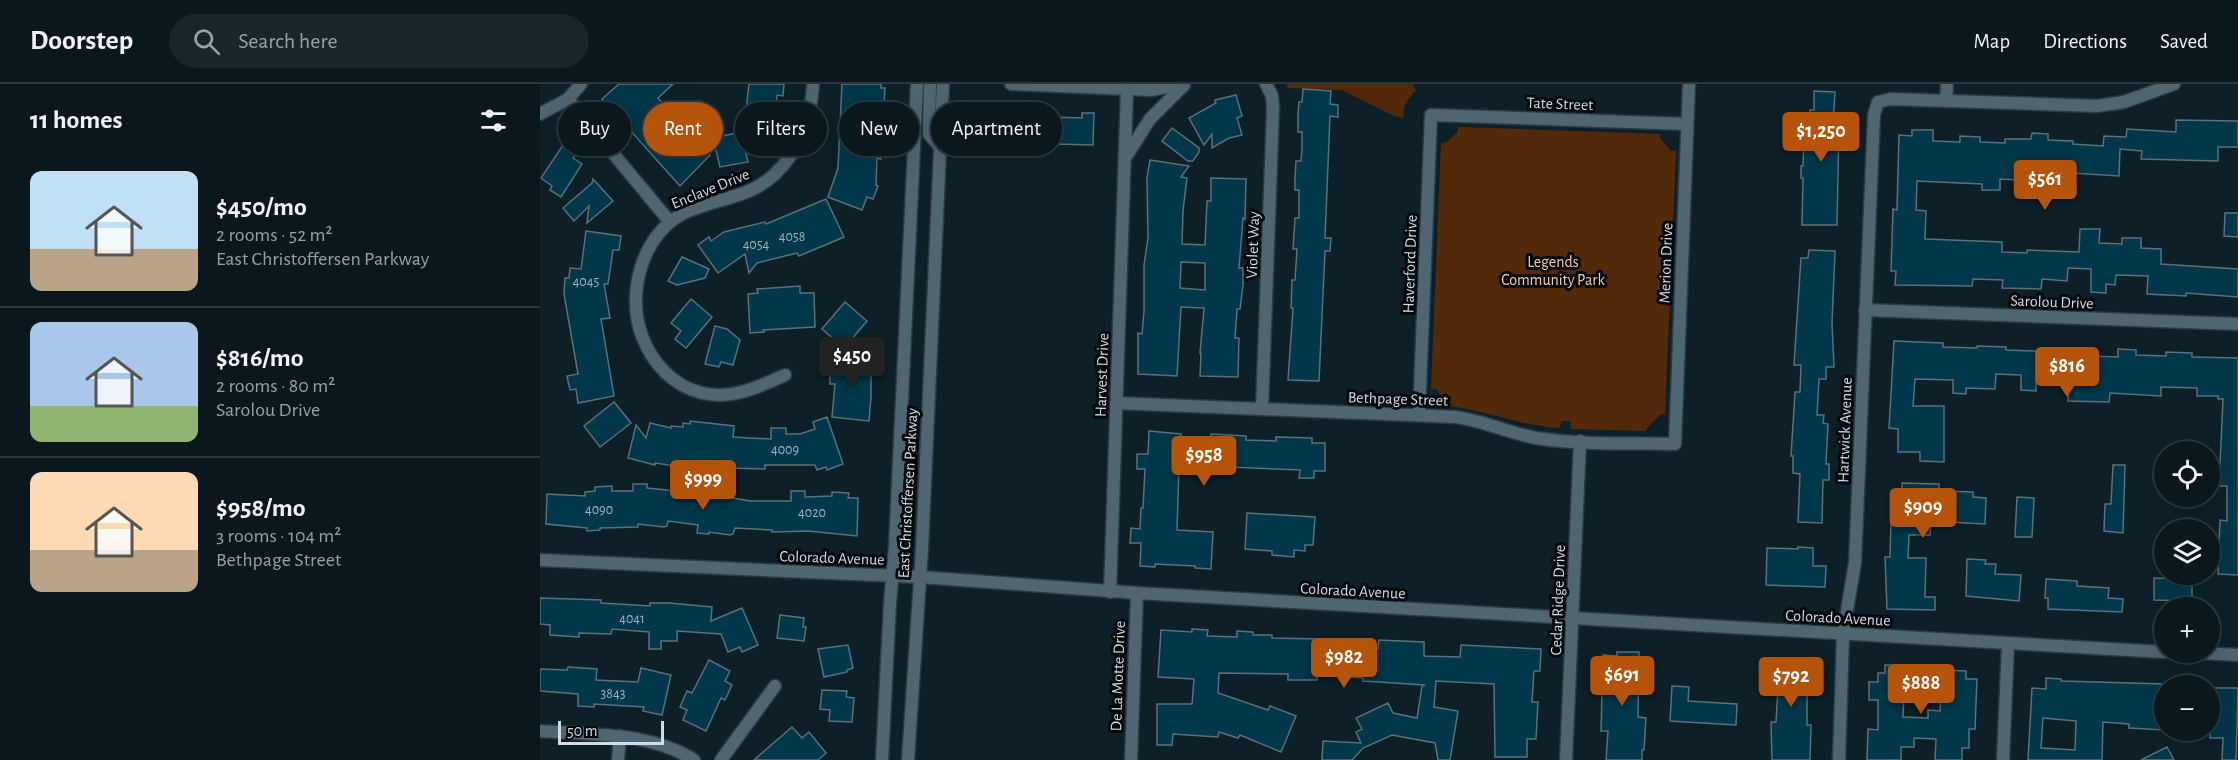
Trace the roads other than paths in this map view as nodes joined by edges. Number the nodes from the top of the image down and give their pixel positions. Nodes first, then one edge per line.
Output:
1 (581, 84) edge
2 (813, 84) edge
3 (916, 84) edge
4 (930, 84) edge
5 (943, 84) edge
6 (1011, 84) edge
7 (1184, 84) edge
8 (1266, 84) edge
9 (1689, 84) edge
10 (1947, 84) edge
11 (2174, 84) edge
12 (1033, 85) edge
13 (2152, 87) edge
14 (1127, 90) junction
15 (568, 99) junction
16 (1946, 101) junction
17 (942, 102) edge
18 (540, 114) edge
19 (1431, 115) joint
20 (1687, 124) junction
21 (931, 135) edge
22 (940, 156) edge
23 (1125, 159) junction
24 (670, 222) junction
25 (1864, 310) junction
26 (2238, 324) edge
27 (785, 375) dead end
28 (1116, 403) junction
29 (1262, 409) junction
30 (1419, 415) junction
31 (1580, 441) junction
32 (1675, 444) joint
33 (540, 560) edge
34 (892, 575) junction
35 (920, 577) junction
36 (1110, 592) junction
37 (1137, 593) junction
38 (1573, 619) junction
39 (1843, 634) junction
40 (2008, 644) junction
41 (2154, 651) edge
42 (2220, 654) edge
43 (2238, 655) edge
44 (775, 686) dead end
45 (540, 731) edge
46 (620, 736) junction
47 (618, 760) edge
48 (694, 760) edge
49 (721, 760) edge
50 (882, 760) edge
51 (908, 760) edge
52 (1131, 760) edge
53 (1566, 760) edge
54 (1839, 760) edge
55 (2003, 760) edge

1 - 15 street
2 - 24 street, Enclave Drive
3 - 34 street, East Christoffersen Parkway
4 - 21 street
5 - 17 street, East Christoffersen Parkway
6 - 12 street
7 - 14 street
7 - 23 street, Harvest Drive
8 - 29 street, Violet Way
9 - 20 street, Merion Drive
10 - 16 street
11 - 13 street
12 - 14 street
13 - 16 street
14 - 23 street, Harvest Drive
15 - 18 street
15 - 24 street
16 - 25 street, Hartwick Avenue
19 - 20 street, Tate Street
19 - 30 street, Haverford Drive
20 - 32 street, Merion Drive
22 - 35 street, East Christoffersen Parkway
23 - 28 street, Harvest Drive
24 - 27 street, Enclave Drive
25 - 26 street, Sarolou Drive
25 - 39 street, Hartwick Avenue
28 - 29 street, Bethpage Street
28 - 36 street, Harvest Drive
29 - 30 street, Bethpage Street
30 - 31 street, Bethpage Street
31 - 32 street, Bethpage Street
31 - 38 street, Cedar Ridge Drive
33 - 34 street, Colorado Avenue
34 - 35 street, Colorado Avenue
34 - 50 street, East Christoffersen Parkway
35 - 36 street, Colorado Avenue
35 - 51 street, East Christoffersen Parkway
36 - 37 street, Colorado Avenue
37 - 38 street, Colorado Avenue
37 - 52 street, De La Motte Drive
38 - 39 street, Colorado Avenue
38 - 53 street, Cedar Ridge Drive
39 - 40 street, Colorado Avenue
39 - 54 street, Hartwick Avenue
40 - 41 street, Colorado Avenue
40 - 55 street
42 - 43 street
44 - 49 street
45 - 46 street
46 - 47 street
46 - 48 street

